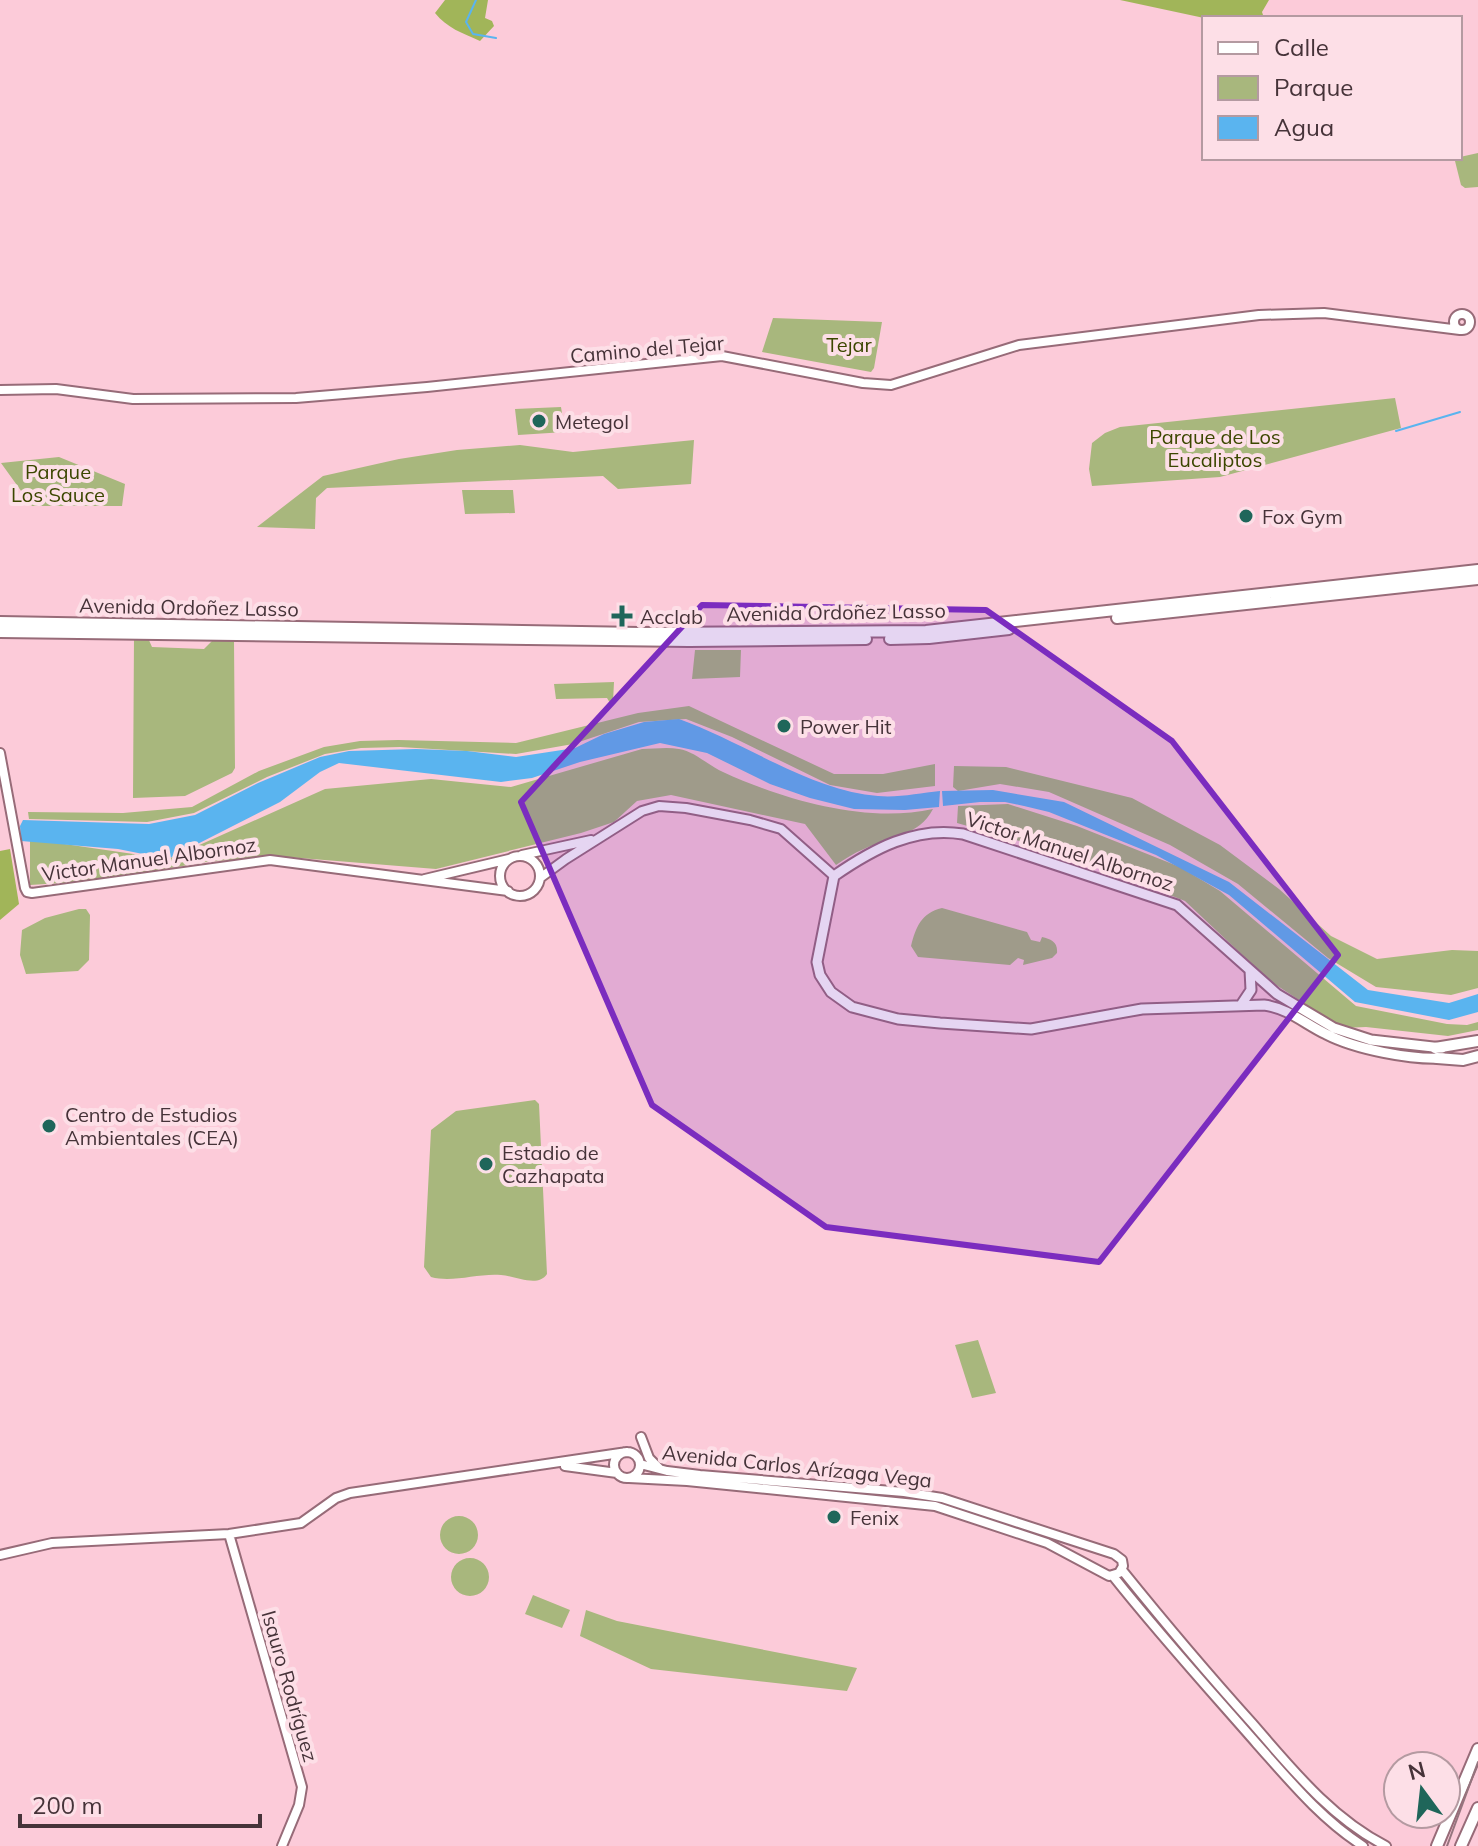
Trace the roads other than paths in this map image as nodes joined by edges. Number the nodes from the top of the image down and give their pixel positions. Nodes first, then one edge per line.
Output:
1 (1469, 319) junction
2 (1454, 320) junction
3 (1478, 325) edge
4 (1432, 326) junction
5 (1461, 330) junction
6 (1478, 332) edge
7 (0, 390) edge
8 (1478, 570) edge
9 (1478, 579) edge
10 (0, 622) edge
11 (0, 632) edge
12 (0, 753) edge
13 (595, 839) junction
14 (515, 857) junction
15 (834, 876) junction
16 (540, 878) junction
17 (420, 880) junction
18 (508, 891) junction
19 (1250, 970) junction
20 (1267, 986) junction
21 (1241, 1005) junction
22 (1253, 1005) junction
23 (1478, 1042) edge
24 (1436, 1053) junction
25 (1478, 1055) edge
26 (641, 1437) dead end
27 (627, 1452) junction
28 (556, 1464) junction
29 (640, 1464) junction
30 (667, 1471) junction
31 (617, 1473) junction
32 (629, 1478) junction
33 (229, 1534) junction
34 (0, 1555) edge
35 (1122, 1570) junction
36 (1113, 1576) junction
37 (1478, 1749) edge
38 (1478, 1808) edge
39 (282, 1846) edge
40 (1363, 1846) edge
41 (1386, 1846) edge
42 (1437, 1846) edge
43 (1461, 1846) edge

1 - 2 street
1 - 3 street
1 - 5 street
2 - 4 street, Camino del Tejar
2 - 5 street
4 - 5 street, Camino del Tejar
4 - 7 street, Camino del Tejar
5 - 6 street, Camino del Tejar
8 - 10 main road, Avenida Ordoñez Lasso
9 - 11 main road, Avenida Ordoñez Lasso
12 - 17 street, Victor Manuel Albornoz
13 - 14 street, Victor Manuel Albornoz
13 - 15 street, Victor Manuel Albornoz
13 - 16 street, Victor Manuel Albornoz
14 - 16 street
14 - 17 street, Victor Manuel Albornoz
14 - 18 street
15 - 19 main road, Victor Manuel Albornoz
15 - 21 main road
16 - 18 street, Victor Manuel Albornoz
17 - 18 street, Victor Manuel Albornoz
19 - 20 main road, Victor Manuel Albornoz
19 - 21 main road
20 - 22 main road
20 - 24 main road, Victor Manuel Albornoz
21 - 22 main road
22 - 24 main road
23 - 24 main road
24 - 25 main road
26 - 30 street
27 - 28 street
27 - 29 street
27 - 31 street
28 - 31 street
28 - 33 street
29 - 30 street, Avenida Carlos Arízaga Vega
29 - 32 street
30 - 35 street, Avenida Carlos Arízaga Vega
31 - 32 street
32 - 36 street, Avenida Carlos Arízaga Vega
33 - 34 street
33 - 39 street, Isauro Rodríguez
35 - 36 street
35 - 41 street, Avenida Carlos Arízaga Vega
36 - 40 street, Avenida Carlos Arízaga Vega
37 - 42 main road
38 - 43 main road

